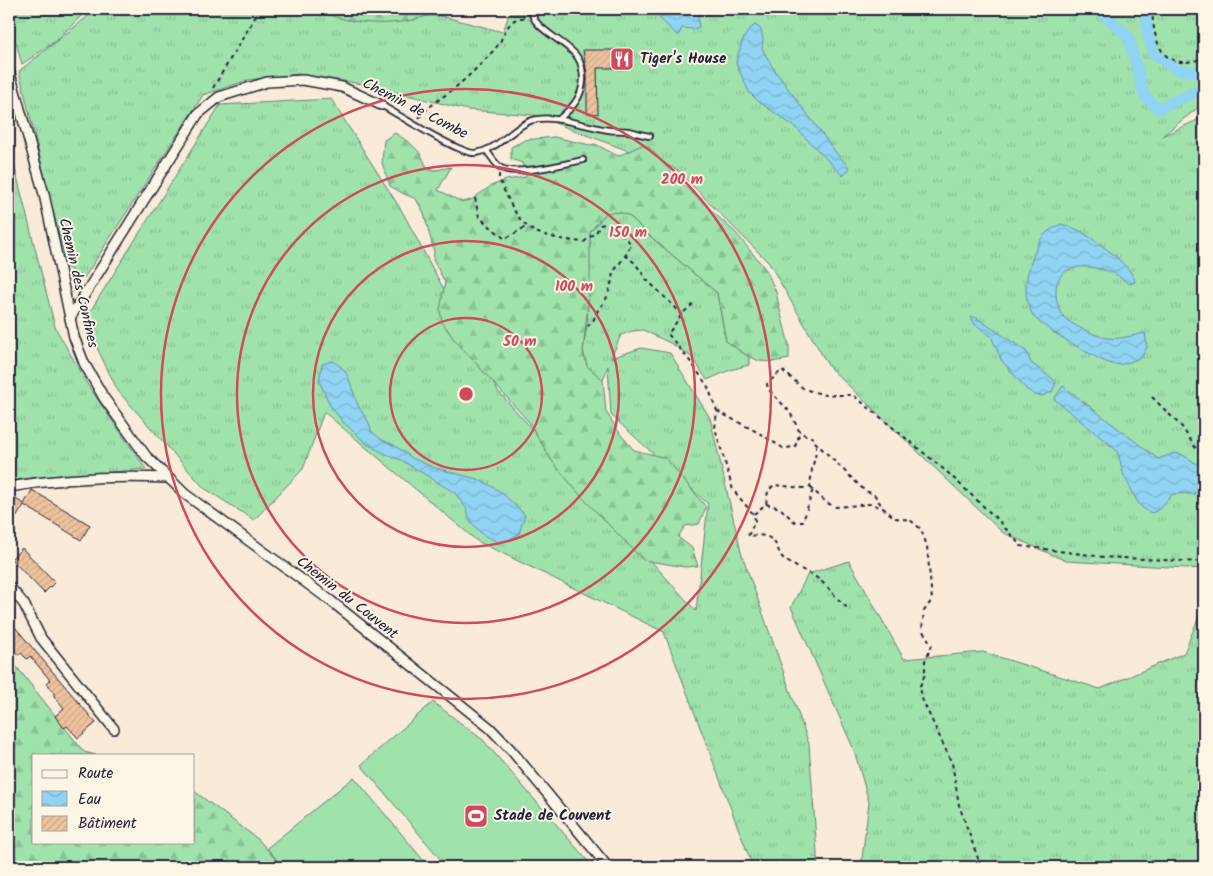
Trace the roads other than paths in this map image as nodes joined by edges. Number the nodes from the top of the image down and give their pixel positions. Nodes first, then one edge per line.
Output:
1 (532, 9) edge
2 (9, 70) edge
3 (380, 105) joint
4 (559, 119) junction
5 (650, 136) dead end
6 (486, 150) junction
7 (583, 160) dead end
8 (70, 318) junction
9 (168, 478) junction
10 (9, 487) edge
11 (9, 586) edge
12 (114, 730) dead end
13 (608, 867) edge

1 - 4 lane
2 - 8 street, Chemin des Confines
3 - 6 lane, Chemin de Combe
3 - 8 street, Chemin de Combe
4 - 5 lane
4 - 6 lane
6 - 7 lane
8 - 9 street, Chemin des Confines
9 - 10 street
9 - 13 street, Chemin du Couvent
11 - 12 street

